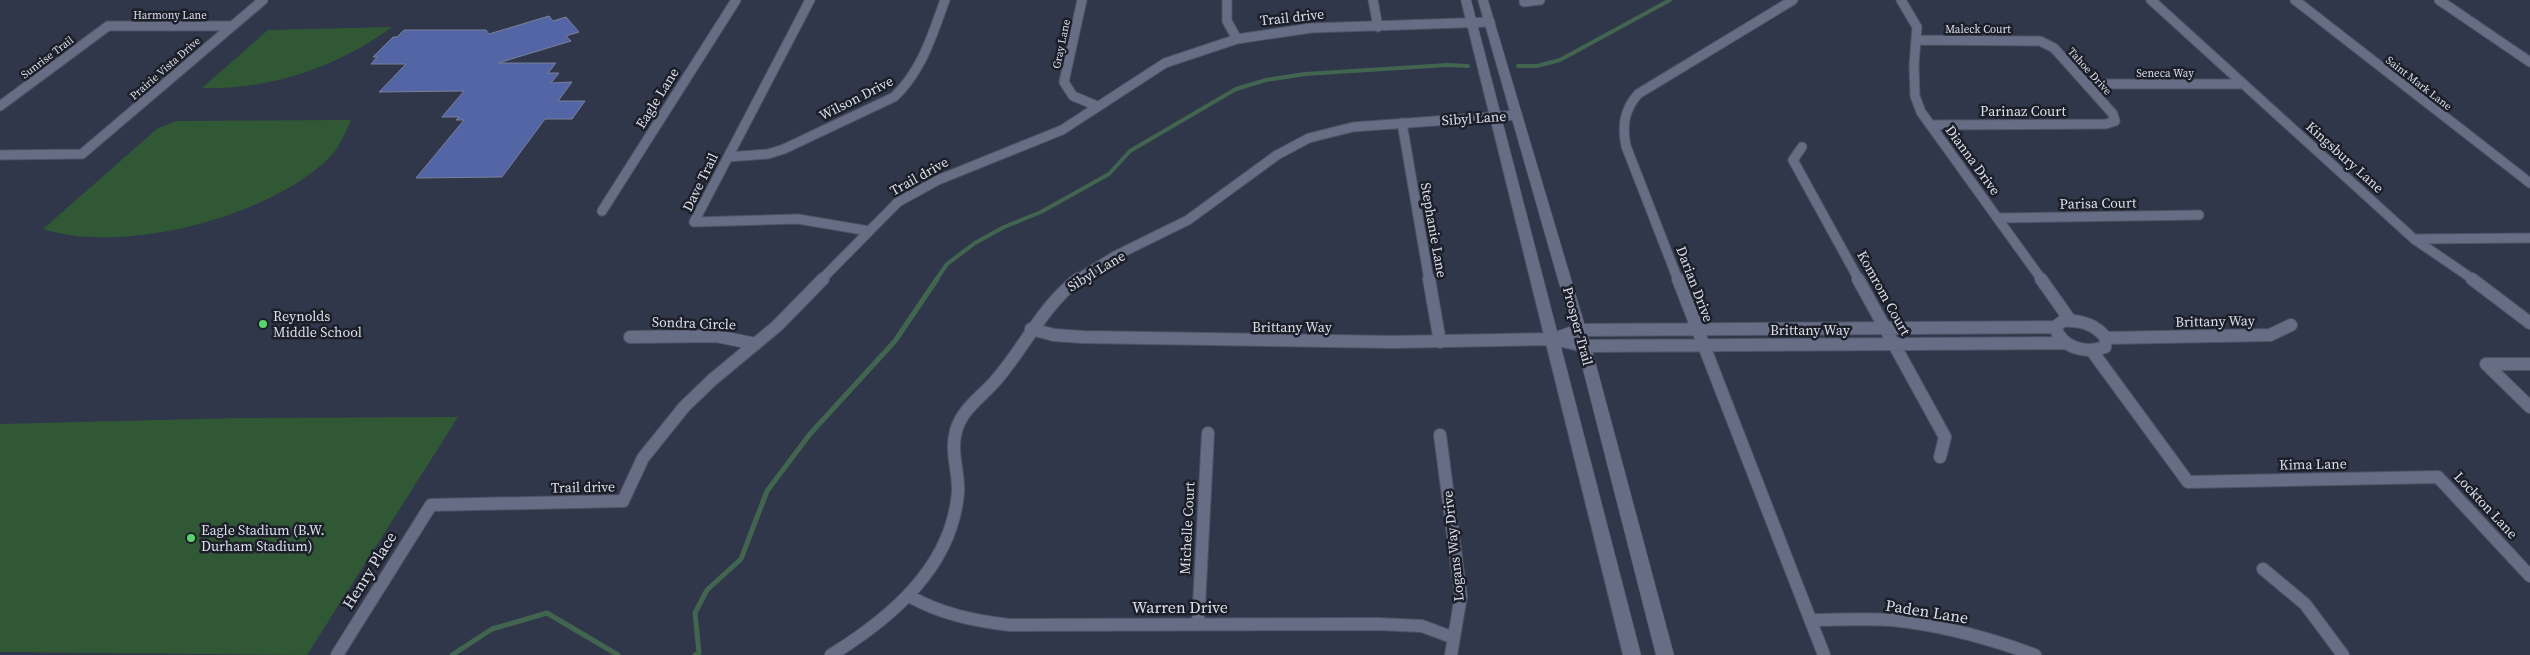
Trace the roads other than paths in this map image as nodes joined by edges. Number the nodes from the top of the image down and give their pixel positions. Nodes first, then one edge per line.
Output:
1 (263, 0) edge
2 (736, 0) edge
3 (810, 0) edge
4 (945, 0) edge
5 (1082, 0) edge
6 (1227, 0) edge
7 (1373, 0) edge
8 (1466, 0) edge
9 (1483, 0) edge
10 (1540, 0) edge
11 (1793, 0) edge
12 (1901, 0) edge
13 (2151, 0) edge
14 (2295, 0) edge
15 (2439, 0) edge
16 (1524, 2) dead end
17 (1472, 22) junction
18 (1490, 22) junction
19 (108, 26) joint
20 (232, 26) junction
21 (1378, 27) junction
22 (1237, 39) junction
23 (1916, 40) junction
24 (2040, 41) joint
25 (2530, 62) edge
26 (2086, 84) junction
27 (2243, 84) junction
28 (0, 106) edge
29 (1096, 106) junction
30 (1517, 115) junction
31 (1497, 116) junction
32 (2115, 122) joint
33 (1402, 123) junction
34 (1930, 125) junction
35 (1802, 147) dead end
36 (2, 156) edge
37 (728, 157) junction
38 (2530, 183) edge
39 (602, 211) dead end
40 (2199, 215) dead end
41 (1997, 218) junction
42 (869, 232) junction
43 (2530, 238) edge
44 (2414, 239) junction
45 (2070, 320) junction
46 (2530, 323) edge
47 (2291, 325) dead end
48 (2055, 327) junction
49 (1031, 329) junction
50 (1579, 330) junction
51 (1696, 330) junction
52 (1886, 330) junction
53 (630, 337) dead end
54 (2106, 338) junction
55 (1554, 339) junction
56 (1440, 342) junction
57 (2067, 343) junction
58 (756, 344) junction
59 (1894, 344) junction
60 (1702, 345) junction
61 (1584, 346) junction
62 (2092, 351) junction
63 (2530, 364) edge
64 (2530, 407) edge
65 (1208, 433) dead end
66 (1440, 435) dead end
67 (1940, 457) dead end
68 (2438, 477) joint
69 (431, 504) joint
70 (2263, 569) dead end
71 (2530, 576) edge
72 (909, 596) junction
73 (1811, 620) junction
74 (1198, 624) junction
75 (1454, 638) junction
76 (337, 655) edge
77 (831, 655) edge
78 (1451, 655) edge
79 (1632, 655) edge
80 (1665, 655) edge
81 (1824, 655) edge
82 (2035, 655) edge
83 (2343, 655) edge

1 - 20 street, Prairie Vista Drive
2 - 39 street, Eagle Lane
3 - 37 street, Dave Trail
4 - 37 street, Wilson Drive
5 - 29 street, Gray Lane
6 - 22 street
7 - 21 street
8 - 17 main road, Prosper Trail
9 - 18 main road, Prosper Trail
10 - 16 street
11 - 51 street, Darian Drive
12 - 23 street, Dianna Drive
13 - 27 street, Kingsbury Lane
14 - 38 street, Saint Mark Lane
15 - 25 street
17 - 18 street, Trail drive
17 - 21 street, Trail drive
17 - 31 main road, Prosper Trail
18 - 30 main road, Prosper Trail
19 - 20 street, Harmony Lane
19 - 28 street, Sunrise Trail
20 - 36 street, Prairie Vista Drive
21 - 22 street, Trail drive
22 - 29 street, Trail drive
23 - 24 street, Maleck Court
23 - 34 street, Dianna Drive
24 - 26 street, Tahoe Drive
26 - 27 street, Seneca Way
26 - 32 street, Tahoe Drive
27 - 44 street, Kingsbury Lane
29 - 42 street, Trail drive
30 - 31 street, Sibyl Lane
30 - 50 main road, Prosper Trail
31 - 33 street, Sibyl Lane
31 - 55 main road, Prosper Trail
32 - 34 street, Parinaz Court
33 - 49 street, Sibyl Lane
33 - 56 street, Stephanie Lane
34 - 41 street, Dianna Drive
35 - 52 street, Komrom Court
37 - 42 street, Dave Trail
40 - 41 street, Parisa Court
41 - 45 street, Dianna Drive
42 - 58 street, Trail drive
43 - 44 street
44 - 46 street, Kingsbury Lane
45 - 48 street
45 - 54 street
47 - 54 street, Brittany Way
48 - 52 street, Brittany Way
48 - 57 street
49 - 56 street, Brittany Way
49 - 72 street, Sibyl Lane
50 - 51 street, Brittany Way
50 - 55 street, Brittany Way
50 - 61 main road, Prosper Trail
51 - 52 street, Brittany Way
51 - 60 street, Darian Drive
52 - 59 street, Komrom Court
53 - 58 street, Sondra Circle
54 - 62 street
55 - 56 street, Brittany Way
55 - 61 street, Brittany Way
55 - 79 main road, Prosper Trail
57 - 59 street, Brittany Way
57 - 62 street, Brittany Way
58 - 69 street, Trail drive
59 - 60 street, Brittany Way
59 - 67 street, Komrom Court
60 - 61 street, Brittany Way
60 - 73 street, Darian Drive
61 - 80 main road, Prosper Trail
62 - 68 street, Kima Lane
63 - 64 street
65 - 74 street, Michelle Court
66 - 75 street, Logans Way Drive
68 - 71 street, Lockton Lane
69 - 76 street, Henry Place
70 - 83 street
72 - 74 street, Warren Drive
72 - 77 street, Sibyl Lane
73 - 81 street, Darian Drive
73 - 82 street, Paden Lane
74 - 75 street, Warren Drive
75 - 78 street, Logans Way Drive

